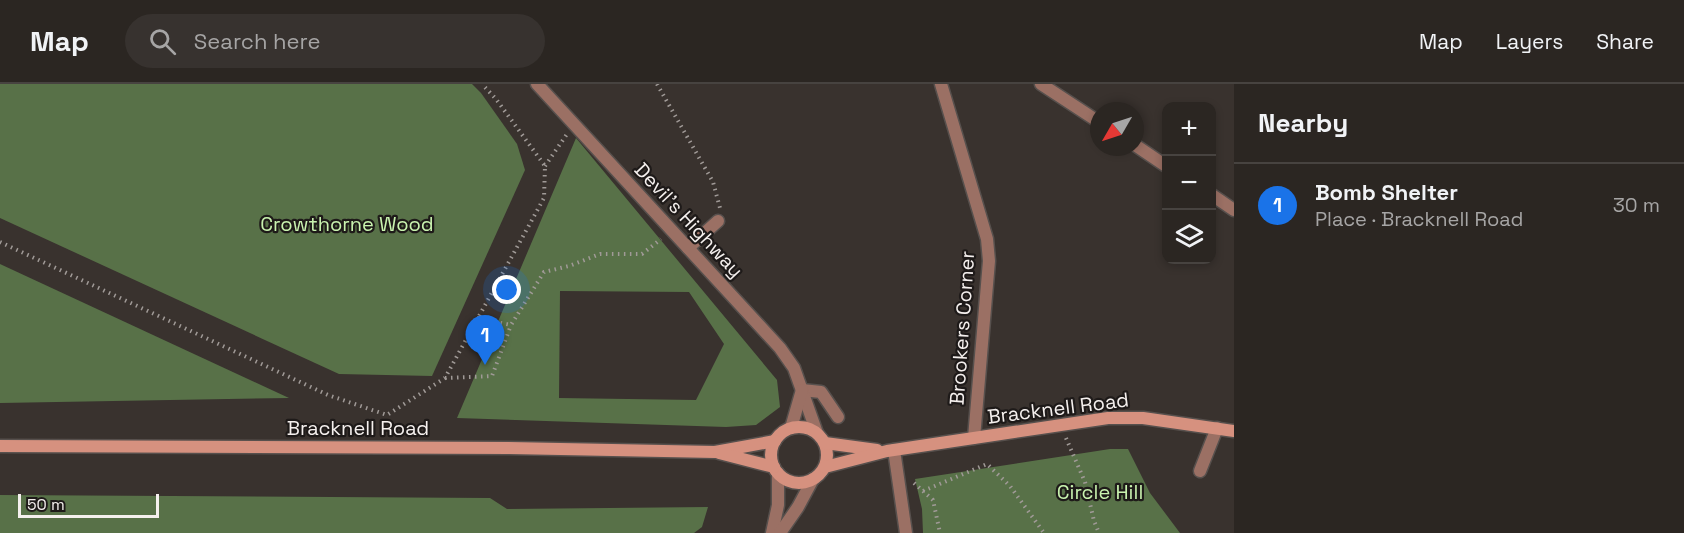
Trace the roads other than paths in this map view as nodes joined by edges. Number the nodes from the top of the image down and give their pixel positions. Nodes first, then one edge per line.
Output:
1 (537, 84) edge
2 (941, 84) edge
3 (1041, 84) edge
4 (1090, 116) edge
5 (1144, 151) edge
6 (1162, 163) edge
7 (1216, 198) edge
8 (1234, 210) edge
9 (718, 221) road end
10 (688, 248) junction
11 (802, 390) junction
12 (838, 417) dead end
13 (791, 428) junction
14 (1217, 428) junction
15 (1234, 431) edge
16 (821, 438) junction
17 (974, 438) junction
18 (775, 441) junction
19 (0, 446) edge
20 (890, 450) junction
21 (715, 452) junction
22 (825, 467) junction
23 (776, 470) junction
24 (1200, 471) dead end
25 (813, 479) junction
26 (772, 533) edge
27 (780, 533) edge
28 (906, 533) edge

1 - 10 street, Devil's Highway
2 - 17 street, Brookers Corner
3 - 4 street
5 - 6 street
7 - 8 street
9 - 10 street
10 - 11 street, Devil's Highway
11 - 12 street
11 - 13 street
11 - 16 street, Devil's Highway
13 - 16 main road
13 - 18 main road
14 - 15 main road, Bracknell Road
14 - 17 main road, Bracknell Road
14 - 24 street
16 - 20 main road, Bracknell Road
16 - 22 main road
17 - 20 main road, Bracknell Road
18 - 21 main road, Bracknell Road
18 - 23 main road
19 - 21 main road, Bracknell Road
20 - 22 main road, Bracknell Road
20 - 28 street
21 - 23 main road, Bracknell Road
22 - 25 main road
23 - 25 main road
23 - 26 street
25 - 27 street

